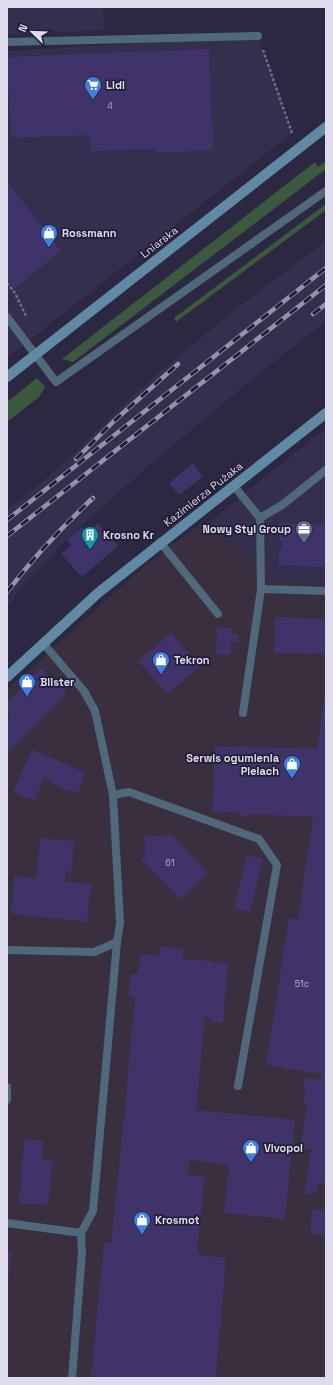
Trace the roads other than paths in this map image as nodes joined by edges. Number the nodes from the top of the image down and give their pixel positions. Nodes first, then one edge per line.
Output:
1 (258, 36) road end
2 (7, 42) edge
3 (326, 127) edge
4 (326, 191) edge
5 (7, 317) edge
6 (36, 355) junction
7 (7, 378) edge
8 (326, 413) edge
9 (326, 470) edge
10 (234, 486) junction
11 (260, 518) junction
12 (160, 542) junction
13 (260, 589) junction
14 (326, 591) edge
15 (218, 614) dead end
16 (43, 643) junction
17 (7, 677) edge
18 (243, 712) dead end
19 (113, 795) junction
20 (117, 942) junction
21 (7, 950) edge
22 (238, 1086) dead end
23 (7, 1087) edge
24 (7, 1100) edge
25 (7, 1223) edge
26 (81, 1233) junction
27 (72, 1378) edge

1 - 2 lane
3 - 6 street, Lniarska
4 - 6 lane
5 - 6 lane
6 - 7 street, Lniarska
8 - 10 street, Kazimierza Pużaka
9 - 11 lane
10 - 11 lane
10 - 12 street, Kazimierza Pużaka
11 - 13 lane
12 - 15 lane
12 - 16 street, Kazimierza Pużaka
13 - 14 lane
13 - 18 lane
16 - 17 street, Kazimierza Pużaka
16 - 19 lane
19 - 20 lane
19 - 22 lane
20 - 21 lane
20 - 26 lane
23 - 24 lane
25 - 26 lane
26 - 27 lane

